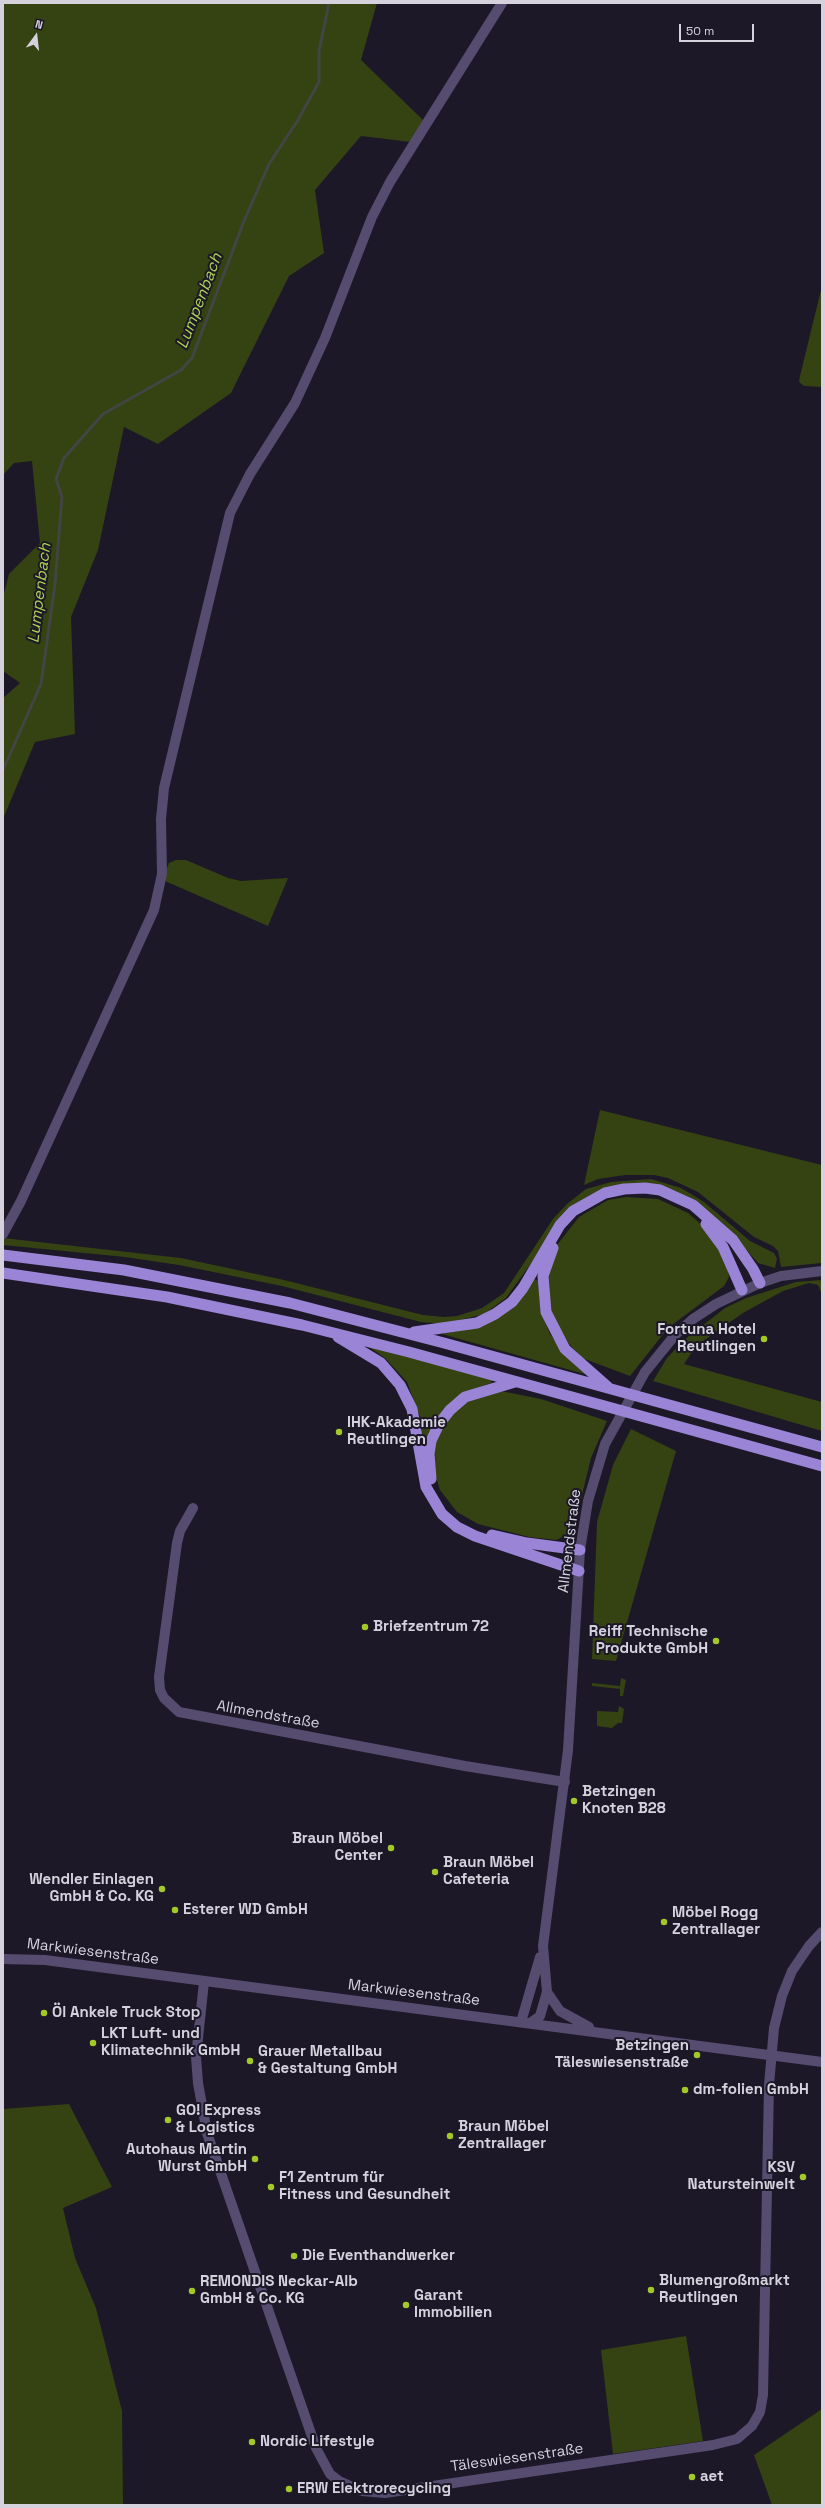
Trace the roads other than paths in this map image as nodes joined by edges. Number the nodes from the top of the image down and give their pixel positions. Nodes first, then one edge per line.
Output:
1 (502, 3) edge
2 (4, 1234) edge
3 (3, 1255) edge
4 (822, 1271) edge
5 (3, 1273) edge
6 (760, 1283) junction
7 (742, 1290) junction
8 (330, 1332) junction
9 (407, 1333) junction
10 (515, 1382) junction
11 (611, 1389) junction
12 (822, 1447) edge
13 (822, 1466) edge
14 (193, 1508) dead end
15 (580, 1550) junction
16 (579, 1571) junction
17 (565, 1782) junction
18 (822, 1932) edge
19 (543, 1946) junction
20 (3, 1959) edge
21 (204, 1982) junction
22 (547, 1992) junction
23 (526, 2022) junction
24 (594, 2031) junction
25 (771, 2054) junction
26 (822, 2062) edge

1 - 2 street
3 - 9 highway
4 - 6 street, Allmendstraße
5 - 8 highway
6 - 7 street, Allmendstraße
6 - 9 highway
7 - 11 highway
7 - 15 street, Allmendstraße
8 - 10 highway
8 - 16 highway
9 - 11 highway
10 - 13 highway
10 - 15 highway
11 - 12 highway
14 - 17 street, Allmendstraße
15 - 16 street, Allmendstraße
16 - 17 street, Allmendstraße
17 - 19 street, Allmendstraße
18 - 25 street, Täleswiesenstraße
19 - 22 street, Allmendstraße
19 - 23 street, Allmendstraße
20 - 21 street, Markwiesenstraße
21 - 23 street, Markwiesenstraße
21 - 25 street, Täleswiesenstraße
22 - 23 street, Allmendstraße
22 - 24 street
23 - 24 street, Markwiesenstraße
24 - 25 street, Markwiesenstraße
25 - 26 street, Markwiesenstraße

